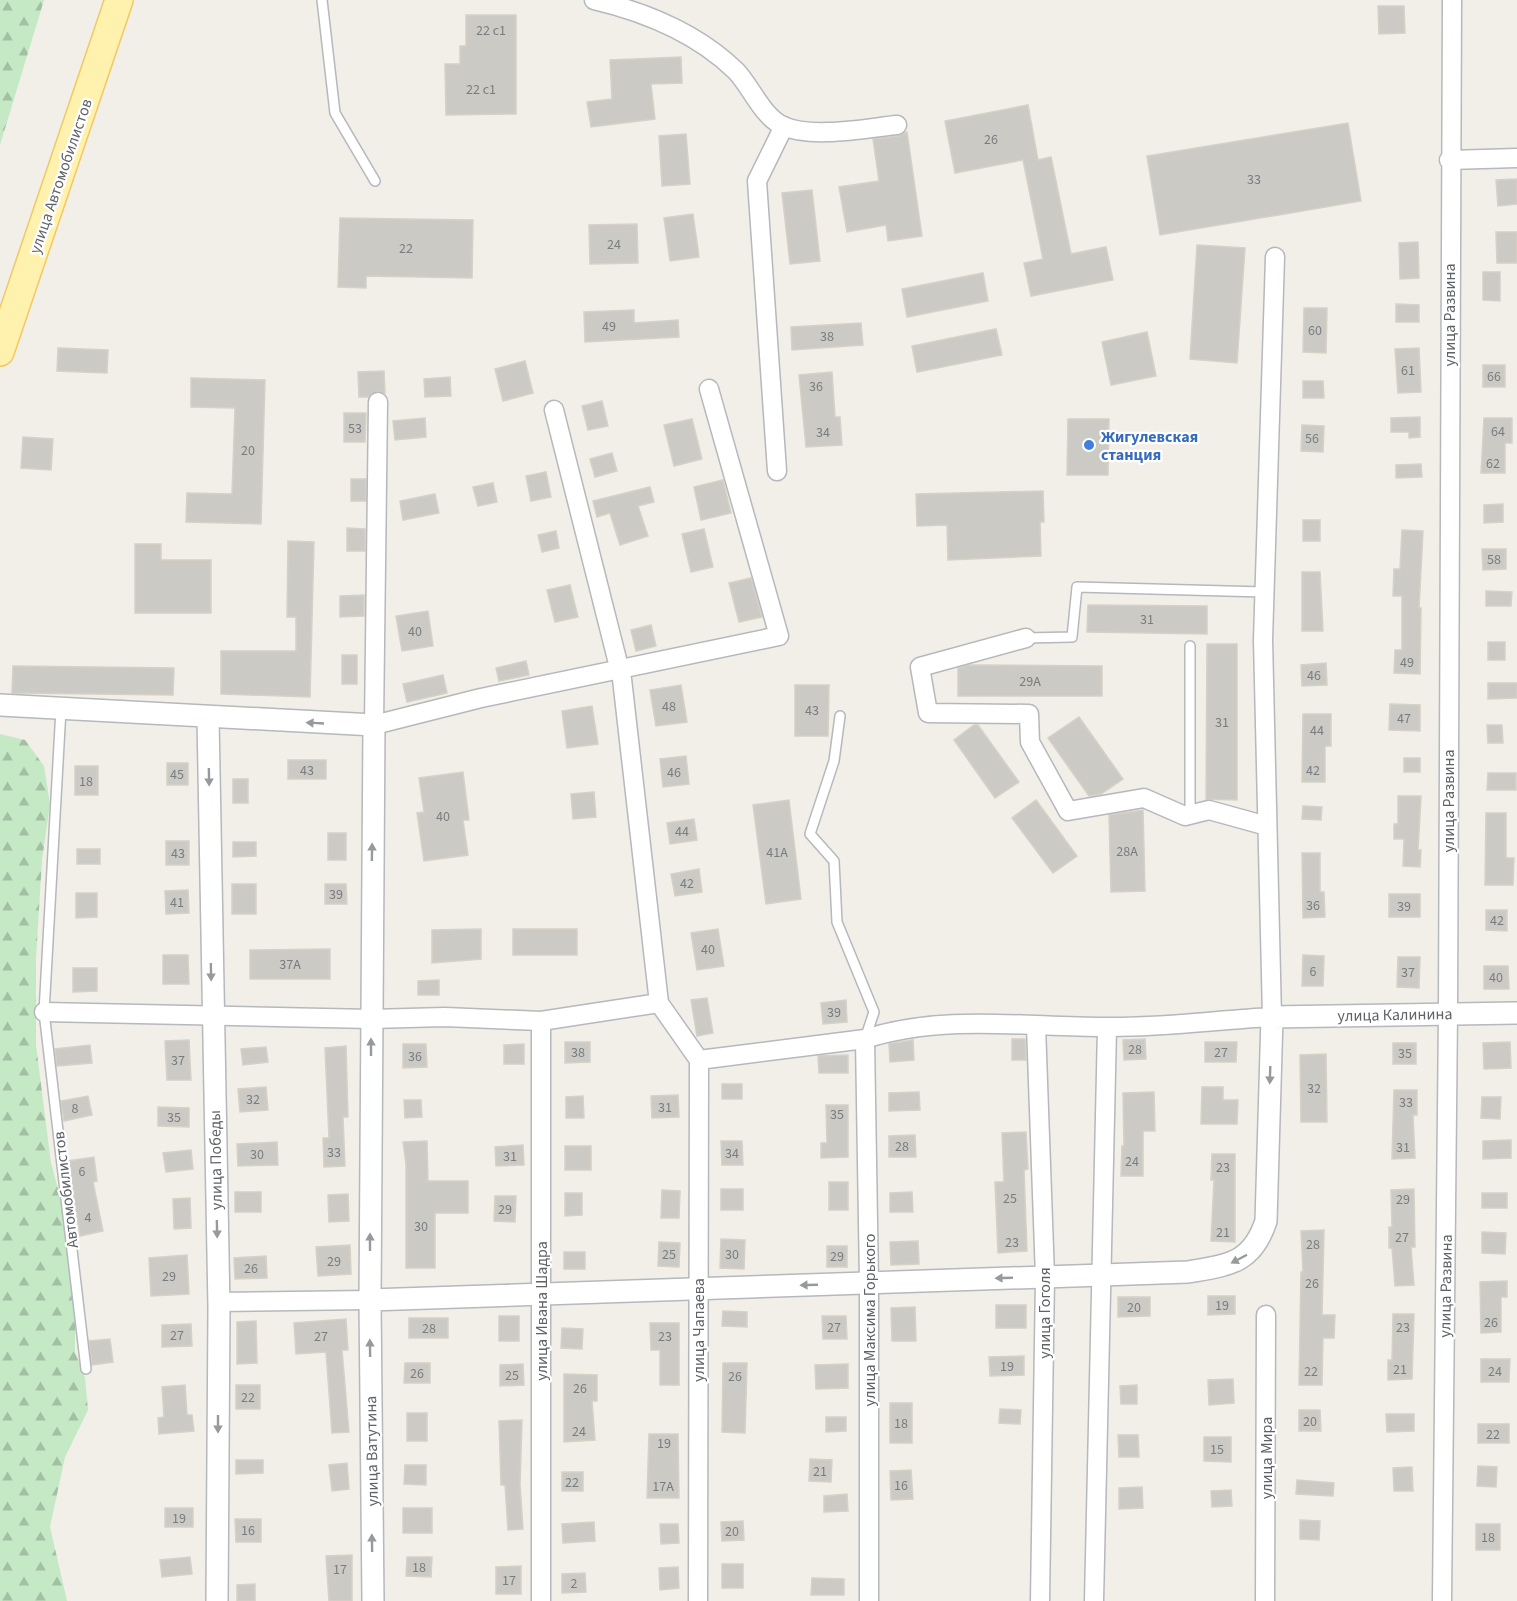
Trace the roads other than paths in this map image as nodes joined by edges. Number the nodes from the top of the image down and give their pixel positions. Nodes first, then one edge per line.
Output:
1 (119, 0) edge
2 (322, 0) edge
3 (593, 0) edge
4 (1452, 0) edge
5 (897, 125) dead end
6 (784, 126) junction
7 (1517, 158) edge
8 (1449, 160) junction
9 (375, 181) dead end
10 (1275, 257) dead end
11 (0, 352) edge
12 (709, 389) dead end
13 (378, 402) dead end
14 (554, 410) dead end
15 (777, 471) dead end
16 (1264, 592) junction
17 (1026, 638) joint
18 (1190, 646) dead end
19 (619, 669) junction
20 (0, 705) edge
21 (61, 709) junction
22 (840, 716) dead end
23 (208, 718) junction
24 (374, 725) junction
25 (1190, 815) junction
26 (1267, 826) junction
27 (659, 1003) junction
28 (44, 1012) junction
29 (1448, 1013) junction
30 (1517, 1013) edge
31 (212, 1016) junction
32 (1272, 1017) junction
33 (371, 1019) junction
34 (541, 1022) junction
35 (1036, 1026) junction
36 (1107, 1028) junction
37 (865, 1039) junction
38 (699, 1060) junction
39 (1100, 1275) junction
40 (1045, 1277) junction
41 (869, 1283) junction
42 (699, 1289) junction
43 (541, 1294) junction
44 (370, 1300) junction
45 (219, 1302) junction
46 (1266, 1315) dead end
47 (86, 1369) dead end
48 (217, 1601) edge
49 (373, 1601) edge
50 (541, 1601) edge
51 (698, 1601) edge
52 (869, 1601) edge
53 (1040, 1601) edge
54 (1094, 1601) edge
55 (1265, 1601) edge
56 (1442, 1601) edge

1 - 11 main road, улица Автомобилистов
2 - 9 lane
3 - 6 street
4 - 8 street, улица Развина
5 - 6 street
6 - 15 street
7 - 8 street
8 - 29 street, улица Развина
10 - 16 street
12 - 19 street
13 - 24 street
14 - 19 street
16 - 17 lane
16 - 26 street
17 - 25 street
18 - 25 lane
19 - 24 street
19 - 27 street
20 - 21 street
21 - 23 street
21 - 28 lane, Автомобилистов
22 - 37 lane
24 -> 23 street
23 -> 31 street, улица Победы
33 -> 24 street, улица Ватутина
25 - 26 street
26 - 32 street
27 - 34 street
27 - 38 street
28 - 31 street
28 - 47 lane, Автомобилистов
29 - 30 street, улица Калинина
29 - 32 street, улица Калинина
29 - 56 street, улица Развина
31 - 33 street
31 -> 45 street, улица Победы
32 - 36 street
32 -> 39 street
33 - 34 street
44 -> 33 street, улица Ватутина
34 - 43 street, улица Ивана Шадра
35 - 36 street
35 - 37 street
35 - 40 street, улица Гоголя
36 - 39 street
37 - 38 street
37 - 41 street, улица Максима Горького
38 - 42 street, улица Чапаева
39 - 40 street
39 - 54 street
40 -> 41 street
40 - 53 street, улица Гоголя
41 -> 42 street
41 - 52 street, улица Максима Горького
42 - 43 street
42 - 51 street, улица Чапаева
43 - 44 street
43 - 50 street, улица Ивана Шадра
44 - 45 street
49 -> 44 street, улица Ватутина
45 -> 48 street, улица Победы
46 - 55 street, улица Мира

